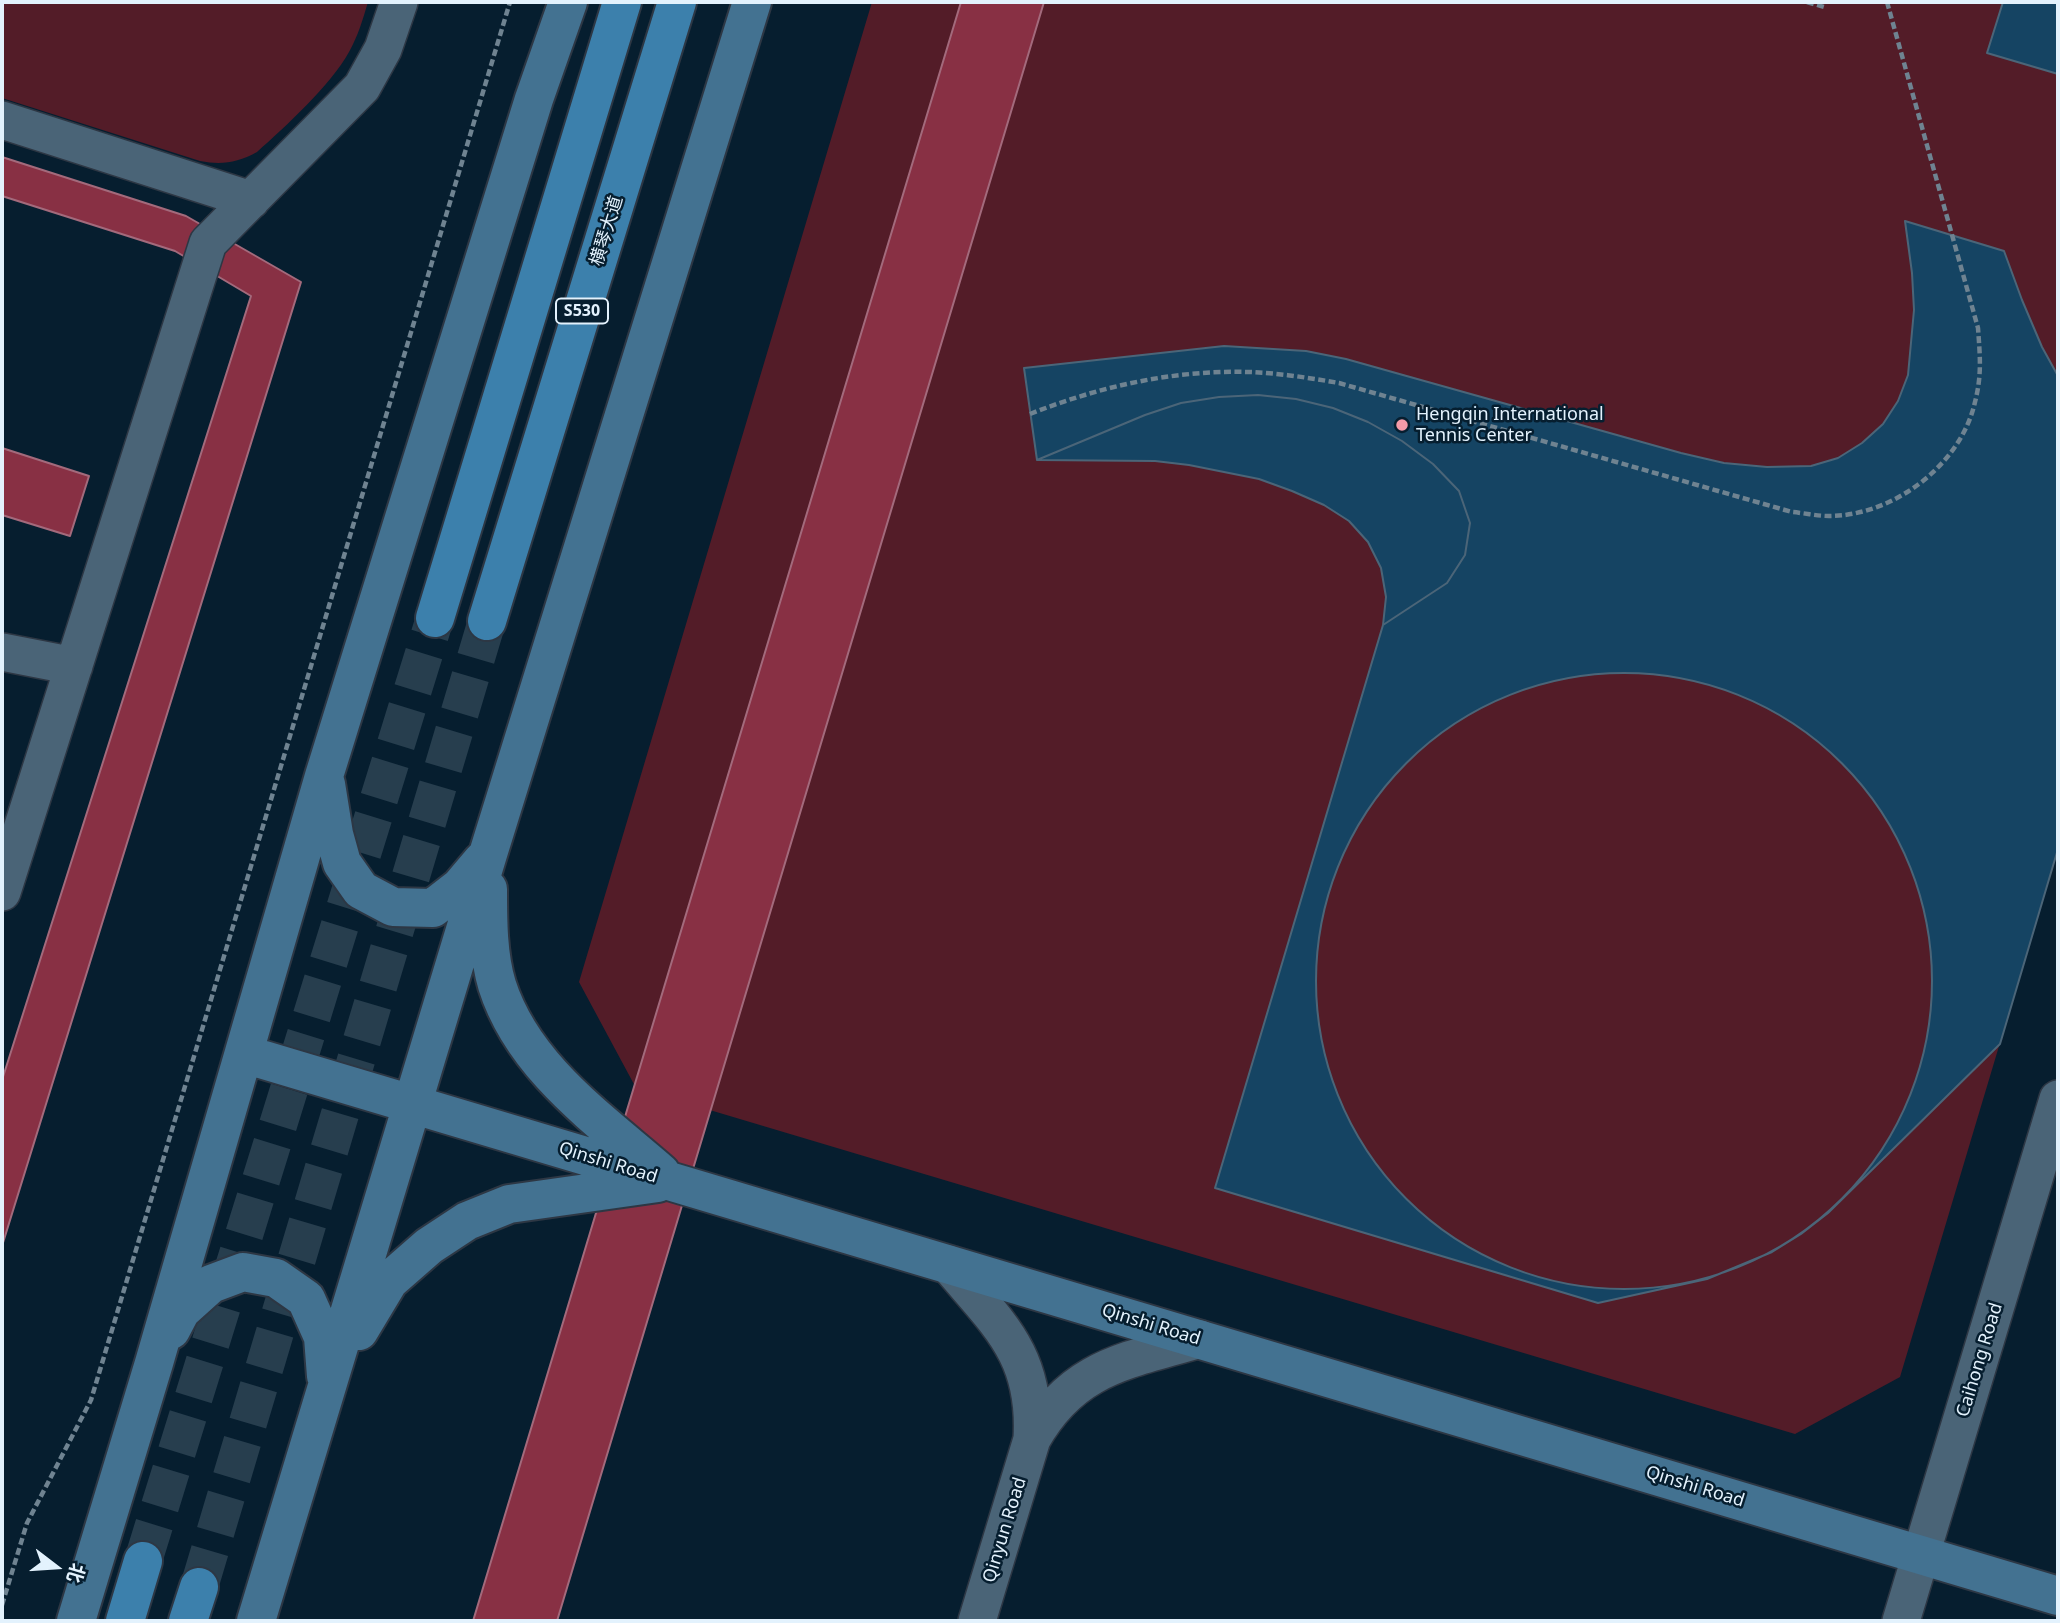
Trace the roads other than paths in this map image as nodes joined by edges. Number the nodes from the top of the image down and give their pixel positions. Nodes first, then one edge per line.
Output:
1 (399, 2) edge
2 (557, 2) edge
3 (568, 2) edge
4 (622, 2) edge
5 (677, 2) edge
6 (752, 2) edge
7 (534, 99) junction
8 (2, 120) edge
9 (251, 200) junction
10 (435, 618) tunnel mouth
11 (487, 621) tunnel mouth
12 (2, 652) edge
13 (74, 666) junction
14 (324, 776) junction
15 (488, 854) junction
16 (2, 892) edge
17 (244, 1054) junction
18 (2058, 1099) edge
19 (412, 1104) junction
20 (670, 1181) junction
21 (947, 1264) junction
22 (1200, 1339) junction
23 (153, 1363) junction
24 (327, 1387) junction
25 (1032, 1439) junction
26 (1921, 1555) junction
27 (144, 1561) tunnel mouth
28 (2058, 1596) edge
29 (76, 1621) edge
30 (125, 1621) edge
31 (256, 1621) edge
32 (977, 1621) edge
33 (1901, 1621) edge

1 - 9 street
2 - 7 main road
3 - 7 main road
4 - 10 main road, S530
5 - 11 main road, 横琴大道 / S530
6 - 15 main road
7 - 14 main road
8 - 9 street
9 - 13 street
12 - 13 street
13 - 16 street
14 - 15 main road
14 - 17 main road
15 - 19 main road
15 - 20 main road
17 - 19 main road, Qinshi Road
17 - 23 main road
18 - 26 street, Caihong Road
19 - 20 main road, Qinshi Road
19 - 24 main road
20 - 21 main road, Qinshi Road
20 - 24 main road
21 - 22 main road, Qinshi Road
21 - 25 street, Qinyun Road
22 - 25 street, Qinyun Road
22 - 26 main road, Qinshi Road
23 - 24 main road
23 - 29 main road
24 - 31 main road
25 - 32 street, Qinyun Road
26 - 28 main road, Qinshi Road
26 - 33 street, Caihong Road
27 - 30 main road

